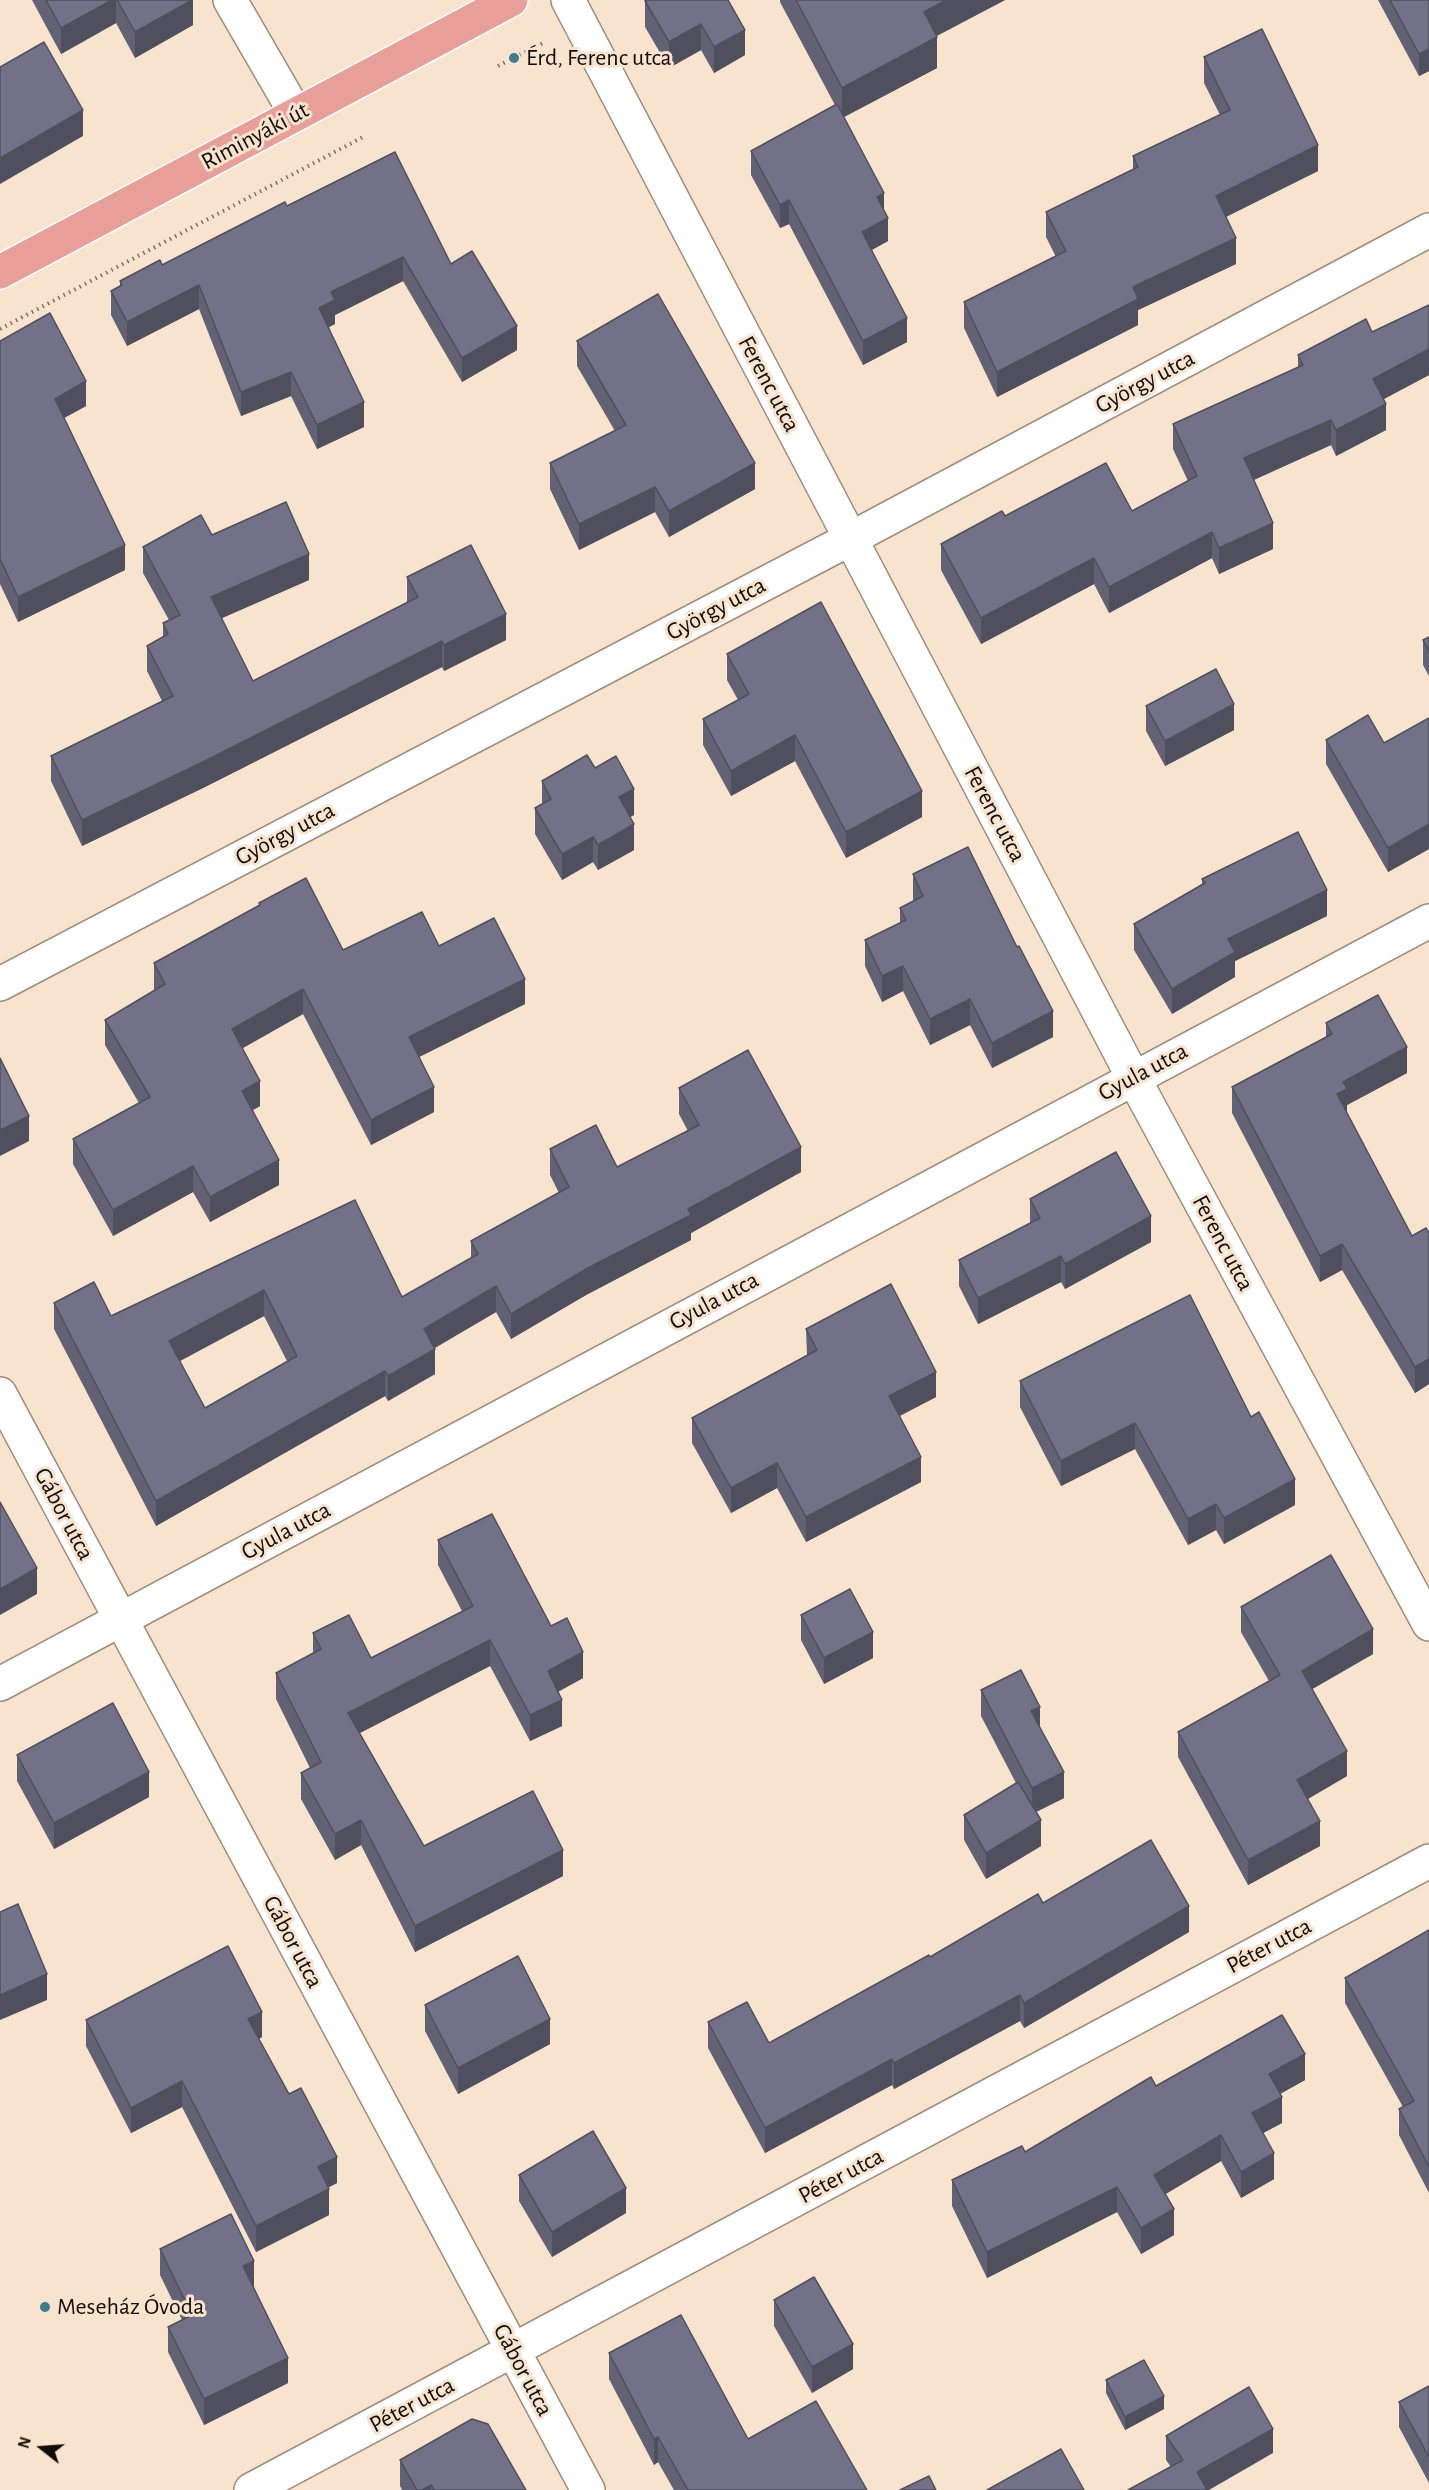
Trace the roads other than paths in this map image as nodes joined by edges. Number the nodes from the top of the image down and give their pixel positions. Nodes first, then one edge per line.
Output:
1 (230, 0) edge
2 (511, 0) edge
3 (568, 0) edge
4 (296, 114) junction
5 (1429, 230) edge
6 (0, 272) edge
7 (850, 539) junction
8 (1429, 921) edge
9 (0, 984) edge
10 (1133, 1077) junction
11 (0, 1394) edge
12 (120, 1619) junction
13 (1429, 1624) edge
14 (0, 1684) edge
15 (1429, 1861) edge
16 (513, 2352) junction
17 (251, 2490) edge
18 (588, 2490) edge

1 - 4 street
2 - 4 main road, Riminyáki út
3 - 7 street, Ferenc utca
4 - 6 main road, Riminyáki út
5 - 7 street, György utca
7 - 9 street, György utca
7 - 10 street, Ferenc utca
8 - 10 street, Gyula utca
10 - 12 street, Gyula utca
10 - 13 street, Ferenc utca
11 - 12 street, Gábor utca
12 - 14 street, Gyula utca
12 - 16 street, Gábor utca
15 - 16 street, Péter utca
16 - 17 street, Péter utca
16 - 18 street, Gábor utca

